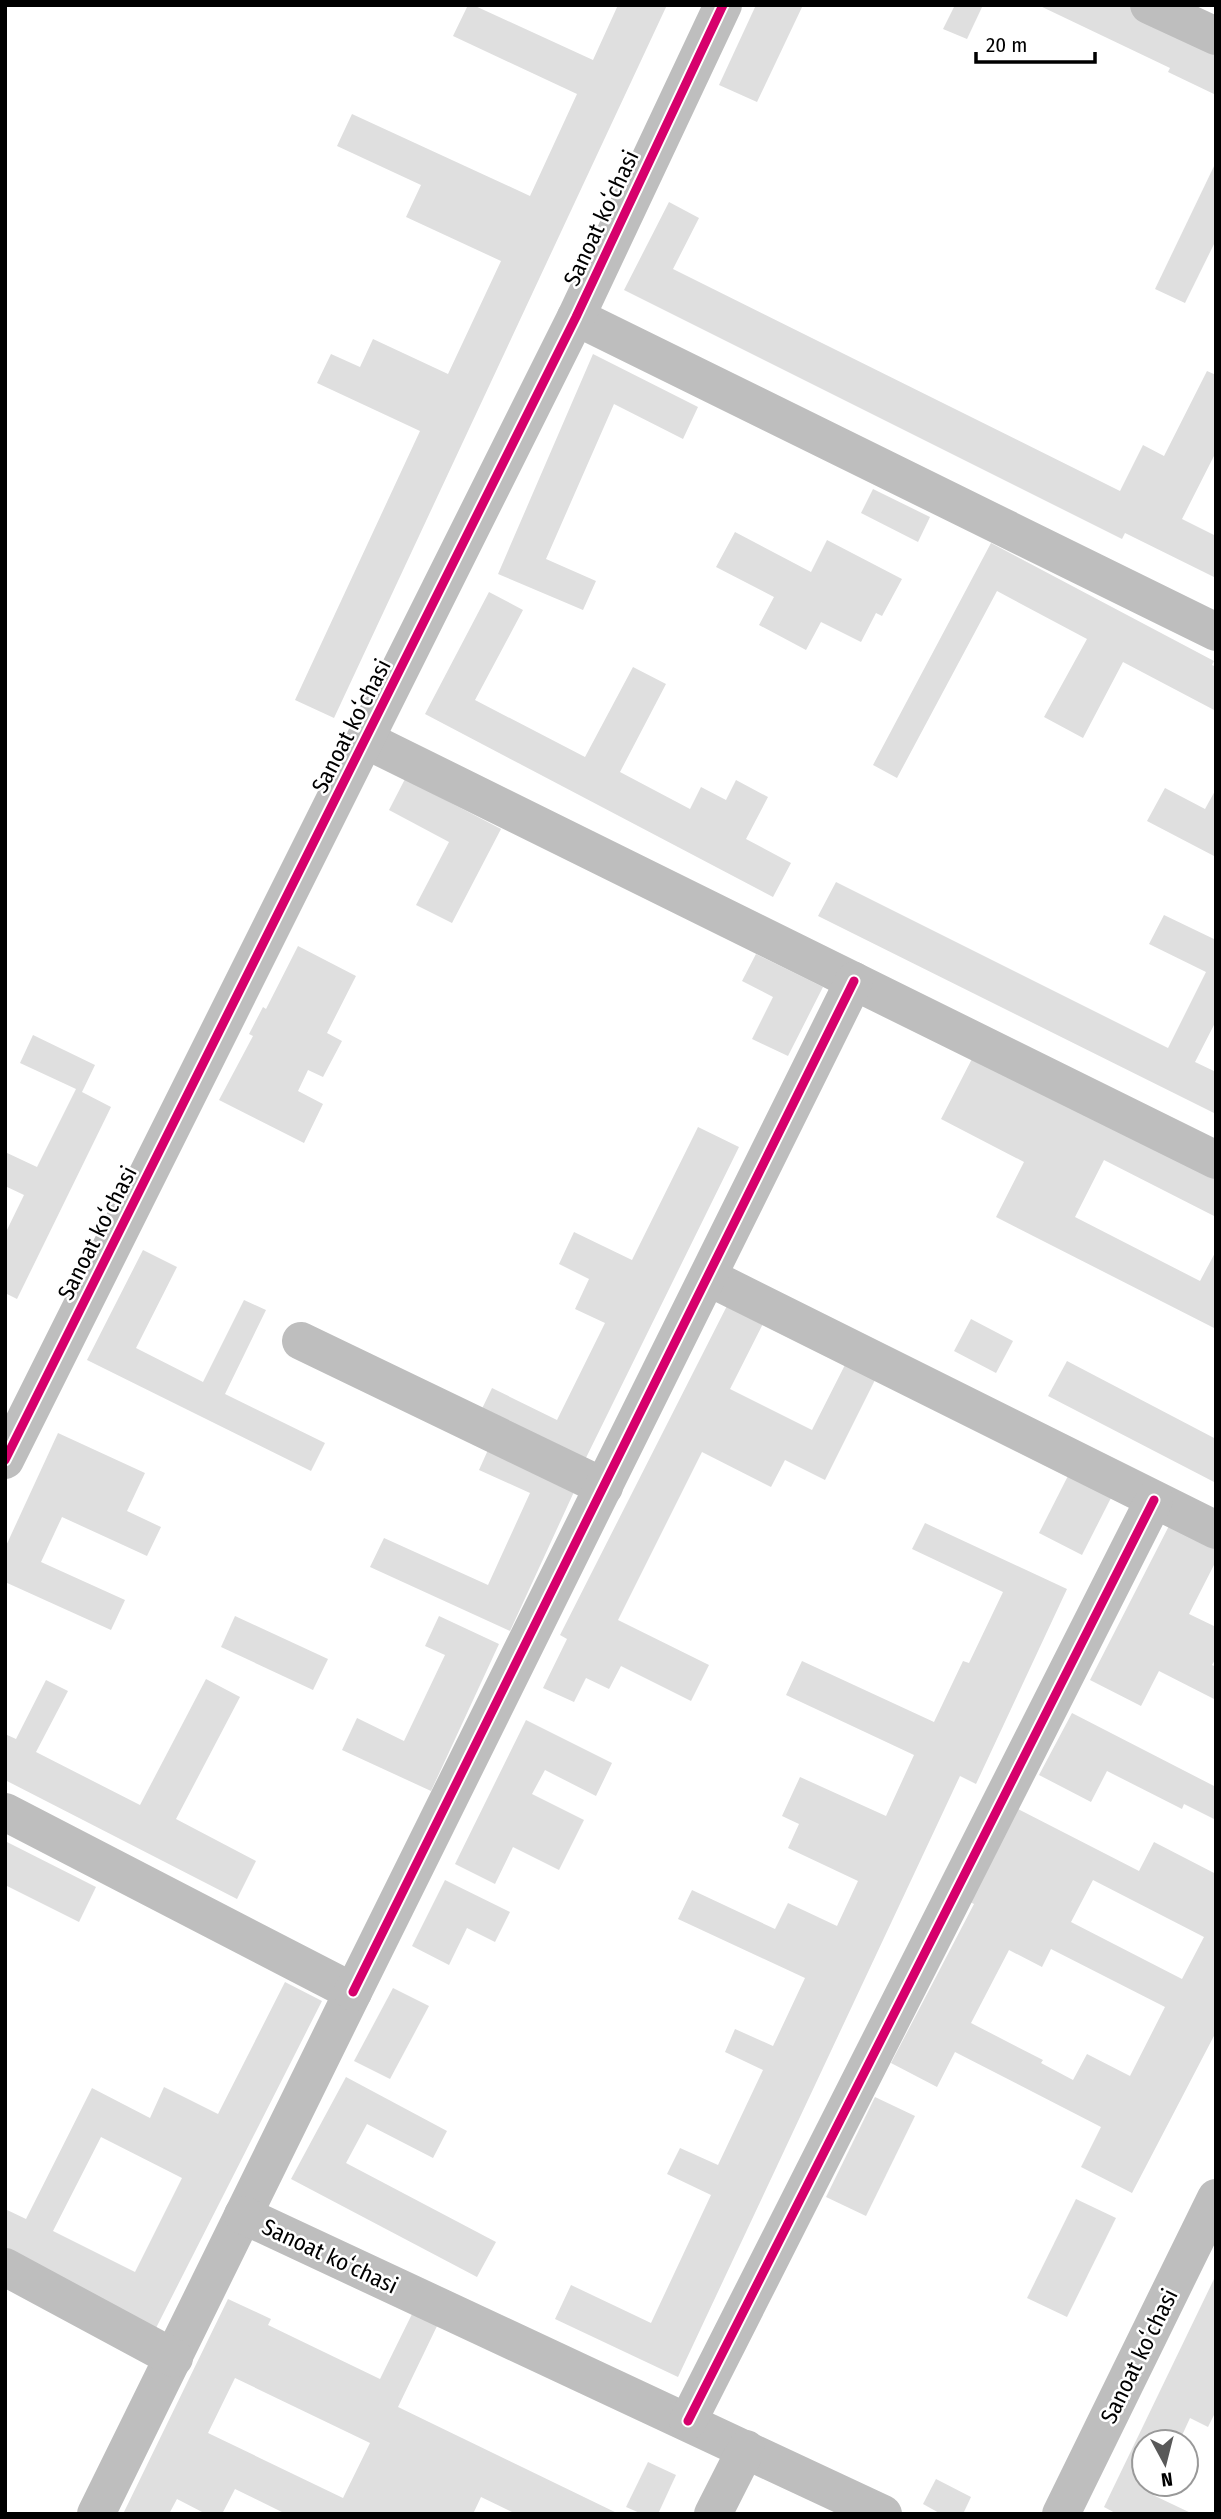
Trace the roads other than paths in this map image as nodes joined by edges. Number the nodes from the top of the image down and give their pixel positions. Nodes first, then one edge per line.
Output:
1 (723, 5) edge
2 (1149, 5) edge
3 (1216, 36) edge
4 (576, 317) junction
5 (1216, 632) edge
6 (366, 740) junction
7 (854, 981) junction
8 (1216, 1160) edge
9 (708, 1277) junction
10 (301, 1341) dead end
11 (5, 1460) edge
12 (604, 1487) junction
13 (1154, 1500) junction
14 (1216, 1530) edge
15 (5, 1812) edge
16 (353, 1992) junction
17 (1216, 2199) edge
18 (243, 2216) junction
19 (5, 2267) edge
20 (174, 2358) junction
21 (688, 2421) junction
22 (746, 2449) junction
23 (96, 2514) edge
24 (713, 2514) edge
25 (883, 2514) edge
26 (1061, 2514) edge

1 - 4 street, Sanoat koʻchasi
2 - 3 street
4 - 5 street
4 - 6 street, Sanoat koʻchasi
6 - 7 street
6 - 11 street, Sanoat koʻchasi
7 - 8 street
7 - 9 street, Sanoat koʻchasi
9 - 12 street, Sanoat koʻchasi
9 - 13 street
10 - 12 street
12 - 16 street, Sanoat koʻchasi
13 - 14 street
13 - 21 street
15 - 16 street
16 - 18 street, Sanoat koʻchasi
17 - 26 street, Sanoat koʻchasi
18 - 20 street
18 - 21 street, Sanoat koʻchasi
19 - 20 street
20 - 23 street
21 - 22 street, Sanoat koʻchasi
22 - 24 street
22 - 25 street, Sanoat koʻchasi

